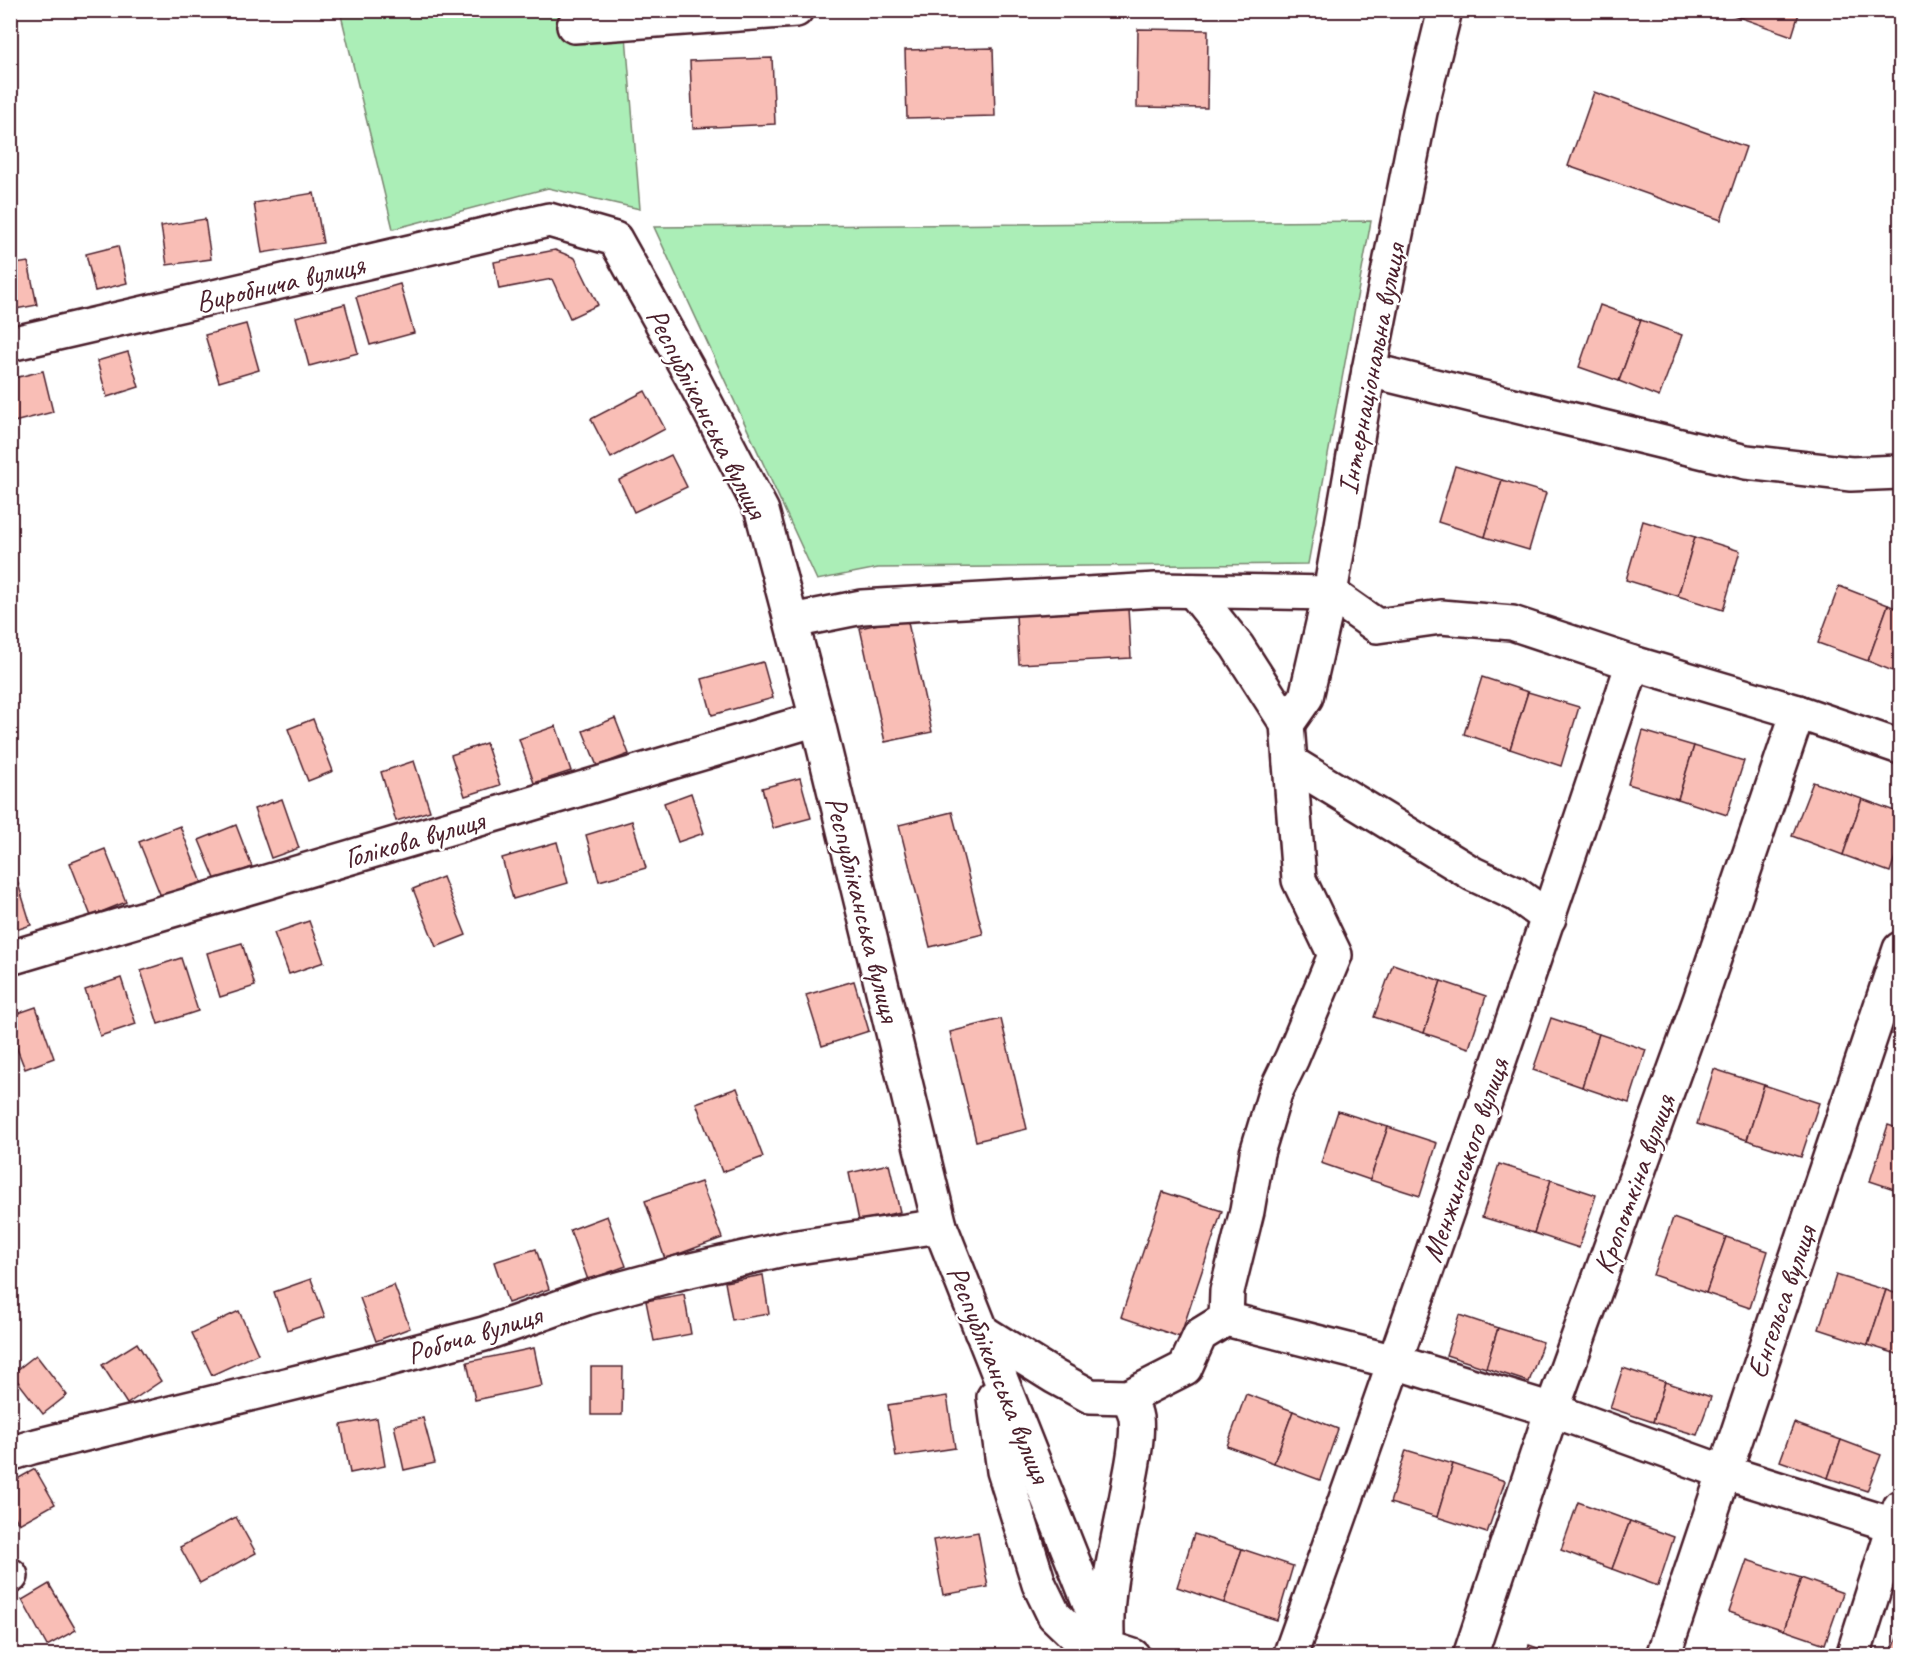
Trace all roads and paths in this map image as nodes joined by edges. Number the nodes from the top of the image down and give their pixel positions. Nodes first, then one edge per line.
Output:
1 (796, 10) edge
2 (1445, 10) edge
3 (574, 26) dead end
4 (549, 220) joint
5 (10, 344) edge
6 (1369, 370) junction
7 (1900, 472) edge
8 (1193, 591) junction
9 (1330, 593) junction
10 (792, 621) junction
11 (1633, 663) junction
12 (1798, 712) junction
13 (817, 719) junction
14 (1287, 724) junction
15 (1900, 747) edge
16 (1290, 762) junction
17 (1549, 918) junction
18 (1900, 949) edge
19 (10, 958) edge
20 (940, 1226) junction
21 (1226, 1319) junction
22 (981, 1331) junction
23 (1395, 1362) junction
24 (1128, 1396) junction
25 (1552, 1410) junction
26 (10, 1454) edge
27 (1724, 1472) junction
28 (1898, 1520) edge
29 (1116, 1653) edge
30 (1290, 1656) edge
31 (1470, 1656) edge
32 (1663, 1656) edge
33 (1854, 1656) edge

1 - 3 street
2 - 6 street, Інтернаціональна вулиця
4 - 5 street, Виробнича вулиця
4 - 10 street, Республіканська вулиця
6 - 7 street
6 - 9 street, Інтернаціональна вулиця
8 - 9 street
8 - 10 street
8 - 14 street
9 - 11 street
9 - 14 street, Інтернаціональна вулиця
10 - 13 street, Республіканська вулиця
11 - 12 street
11 - 17 street, Менжинського вулиця
12 - 15 street
12 - 25 street, Кропоткіна вулиця
13 - 19 street, Голікова вулиця
13 - 20 street, Республіканська вулиця
14 - 16 street
16 - 17 street
16 - 21 street
17 - 23 street, Менжинського вулиця
18 - 27 street, Енгельса вулиця
20 - 22 street, Республіканська вулиця
20 - 26 street, Робоча вулиця
21 - 23 street
21 - 24 street
22 - 24 street
22 - 29 street, Республіканська вулиця
23 - 25 street
23 - 30 street, Менжинського вулиця
24 - 29 street
25 - 27 street
25 - 31 street, Кропоткіна вулиця
27 - 28 street
27 - 32 street, Енгельса вулиця
28 - 33 street

